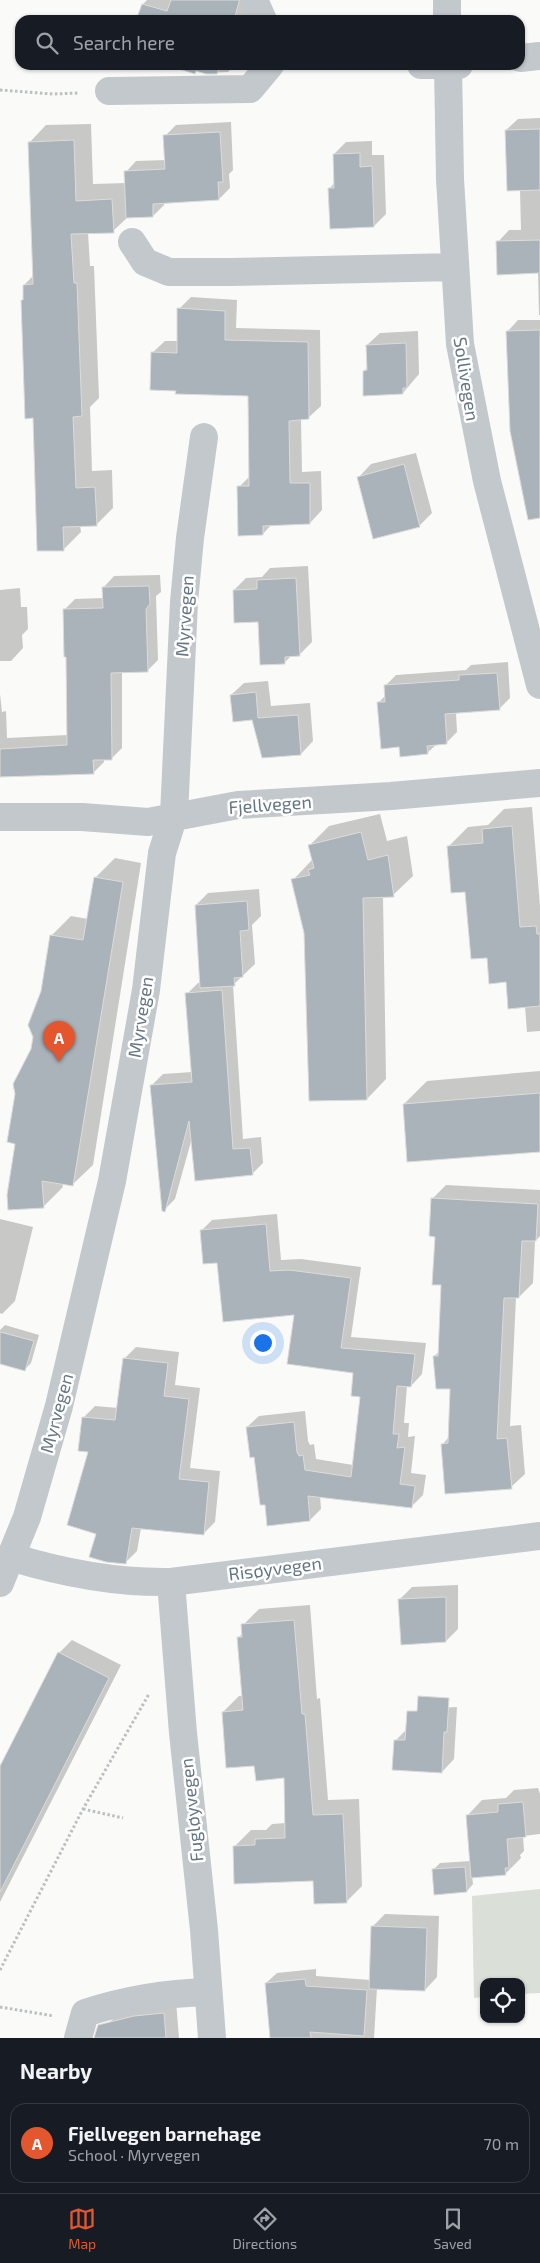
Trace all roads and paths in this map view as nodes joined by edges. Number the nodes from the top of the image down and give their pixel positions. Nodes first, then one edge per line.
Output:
1 (254, 0) edge
2 (447, 0) edge
3 (261, 15) edge
4 (447, 15) edge
5 (540, 56) edge
6 (525, 58) edge
7 (266, 70) edge
8 (451, 70) edge
9 (0, 90) edge
10 (109, 91) joint
11 (132, 242) dead end
12 (455, 267) junction
13 (204, 437) dead end
14 (540, 685) edge
15 (540, 783) edge
16 (174, 815) junction
17 (0, 816) edge
18 (540, 1536) edge
19 (11, 1557) junction
20 (171, 1582) junction
21 (0, 1583) edge
22 (180, 1682) junction
23 (83, 1809) junction
24 (123, 1818) dead end
25 (0, 1970) edge
26 (208, 1992) junction
27 (0, 2007) edge
28 (80, 2030) edge
29 (212, 2038) edge

1 - 3 street
2 - 4 street
5 - 6 street
7 - 10 street
8 - 12 street, Sollivegen
9 - 10 path
11 - 12 street
12 - 14 street, Sollivegen
13 - 16 street, Myrvegen
15 - 16 street, Fjellvegen
16 - 17 street, Fjellvegen
16 - 19 street, Myrvegen
18 - 20 street, Risøyvegen
19 - 20 street, Risøyvegen
19 - 21 street, Myrvegen
20 - 22 street, Fugløyvegen
22 - 23 path
22 - 26 street, Fugløyvegen
23 - 24 path
23 - 25 path
26 - 28 street
26 - 29 street, Fugløyvegen
27 - 28 path

